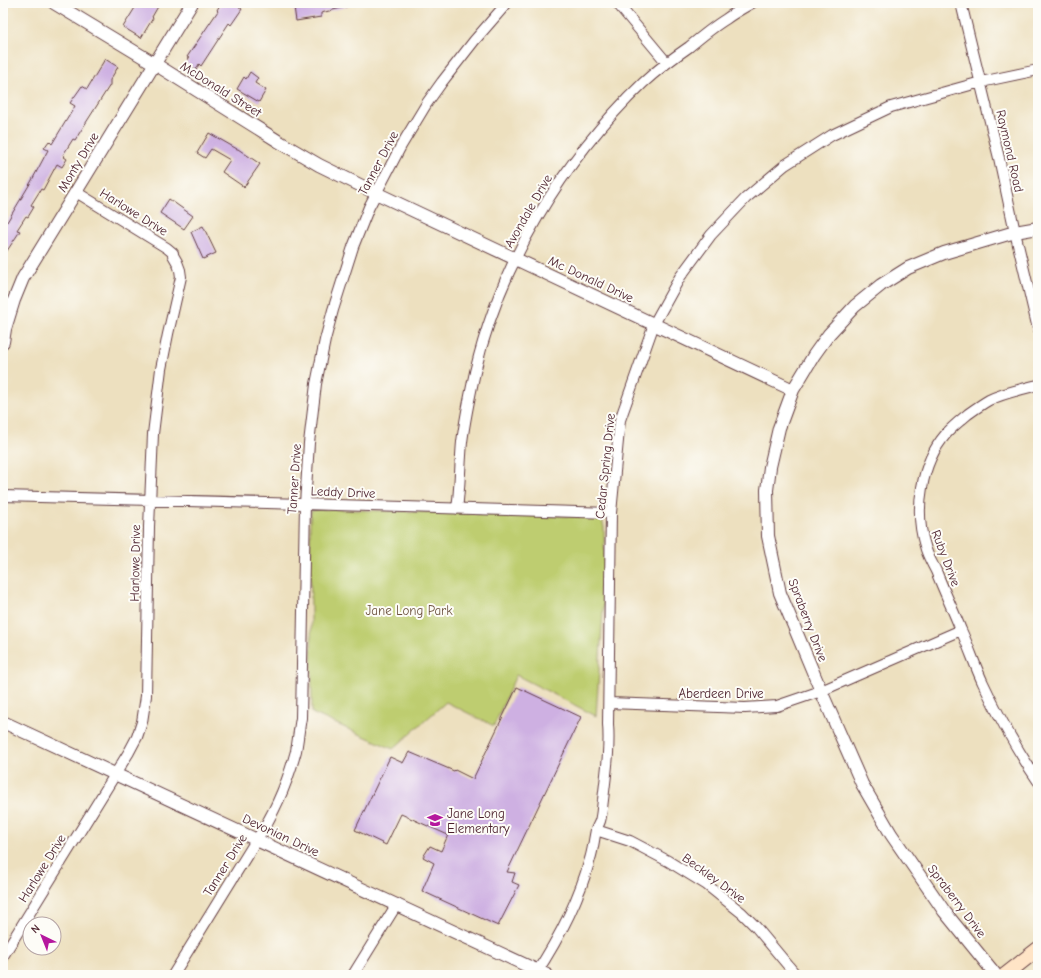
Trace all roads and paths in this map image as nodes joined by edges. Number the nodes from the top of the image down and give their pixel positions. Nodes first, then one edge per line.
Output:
1 (54, 3) edge
2 (192, 3) edge
3 (507, 3) edge
4 (617, 3) edge
5 (752, 3) edge
6 (961, 3) edge
7 (667, 63) junction
8 (155, 64) junction
9 (1038, 70) edge
10 (980, 82) junction
11 (76, 192) junction
12 (376, 193) junction
13 (1038, 228) edge
14 (1015, 232) junction
15 (516, 259) junction
16 (654, 324) junction
17 (1038, 329) edge
18 (3, 342) edge
19 (1038, 385) edge
20 (793, 390) junction
21 (3, 496) edge
22 (150, 499) junction
23 (305, 504) junction
24 (456, 509) junction
25 (611, 512) junction
26 (961, 630) junction
27 (821, 691) junction
28 (609, 703) junction
29 (3, 722) edge
30 (115, 774) junction
31 (1038, 781) edge
32 (596, 830) junction
33 (257, 839) junction
34 (397, 904) junction
35 (1038, 950) edge
36 (3, 956) edge
37 (540, 973) edge
38 (173, 975) edge
39 (353, 975) edge
40 (796, 975) edge
41 (996, 975) edge
42 (1005, 975) edge

1 - 8 street, McDonald Street
2 - 8 street, Monty Drive
3 - 12 street, Tanner Drive
4 - 7 street
5 - 7 street, Avondale Drive
6 - 10 street, Raymond Road
7 - 15 street, Avondale Drive
8 - 11 street, Monty Drive
8 - 12 street, McDonald Street
9 - 10 street, Cedar Spring Drive
10 - 14 street, Raymond Road
10 - 16 street, Cedar Spring Drive
11 - 18 street, Monty Drive
11 - 22 street, Harlowe Drive
12 - 15 street, Mc Donald Drive
12 - 23 street, Tanner Drive
13 - 14 street, Spraberry Drive
14 - 17 street, Raymond Road
14 - 20 street, Spraberry Drive
15 - 16 street, Mc Donald Drive
15 - 24 street, Avondale Drive
16 - 20 street, Mc Donald Drive
16 - 25 street, Cedar Spring Drive
19 - 26 street, Ruby Drive
20 - 27 street, Spraberry Drive
21 - 22 street, Leddy Drive
22 - 23 street, Leddy Drive
22 - 30 street, Harlowe Drive
23 - 24 street, Leddy Drive
23 - 33 street, Tanner Drive
24 - 25 street, Leddy Drive
25 - 28 street, Cedar Spring Drive
26 - 27 street, Aberdeen Drive
26 - 31 street, Ruby Drive
27 - 28 street, Aberdeen Drive
27 - 41 street, Spraberry Drive
28 - 32 street, Cedar Spring Drive
29 - 30 street, Devonian Drive
30 - 33 street, Devonian Drive
30 - 36 street, Harlowe Drive
32 - 37 street, Cedar Spring Drive
32 - 40 street, Beckley Drive
33 - 34 street, Devonian Drive
33 - 38 street, Tanner Drive
34 - 37 street, Devonian Drive
34 - 39 street
35 - 42 main road

